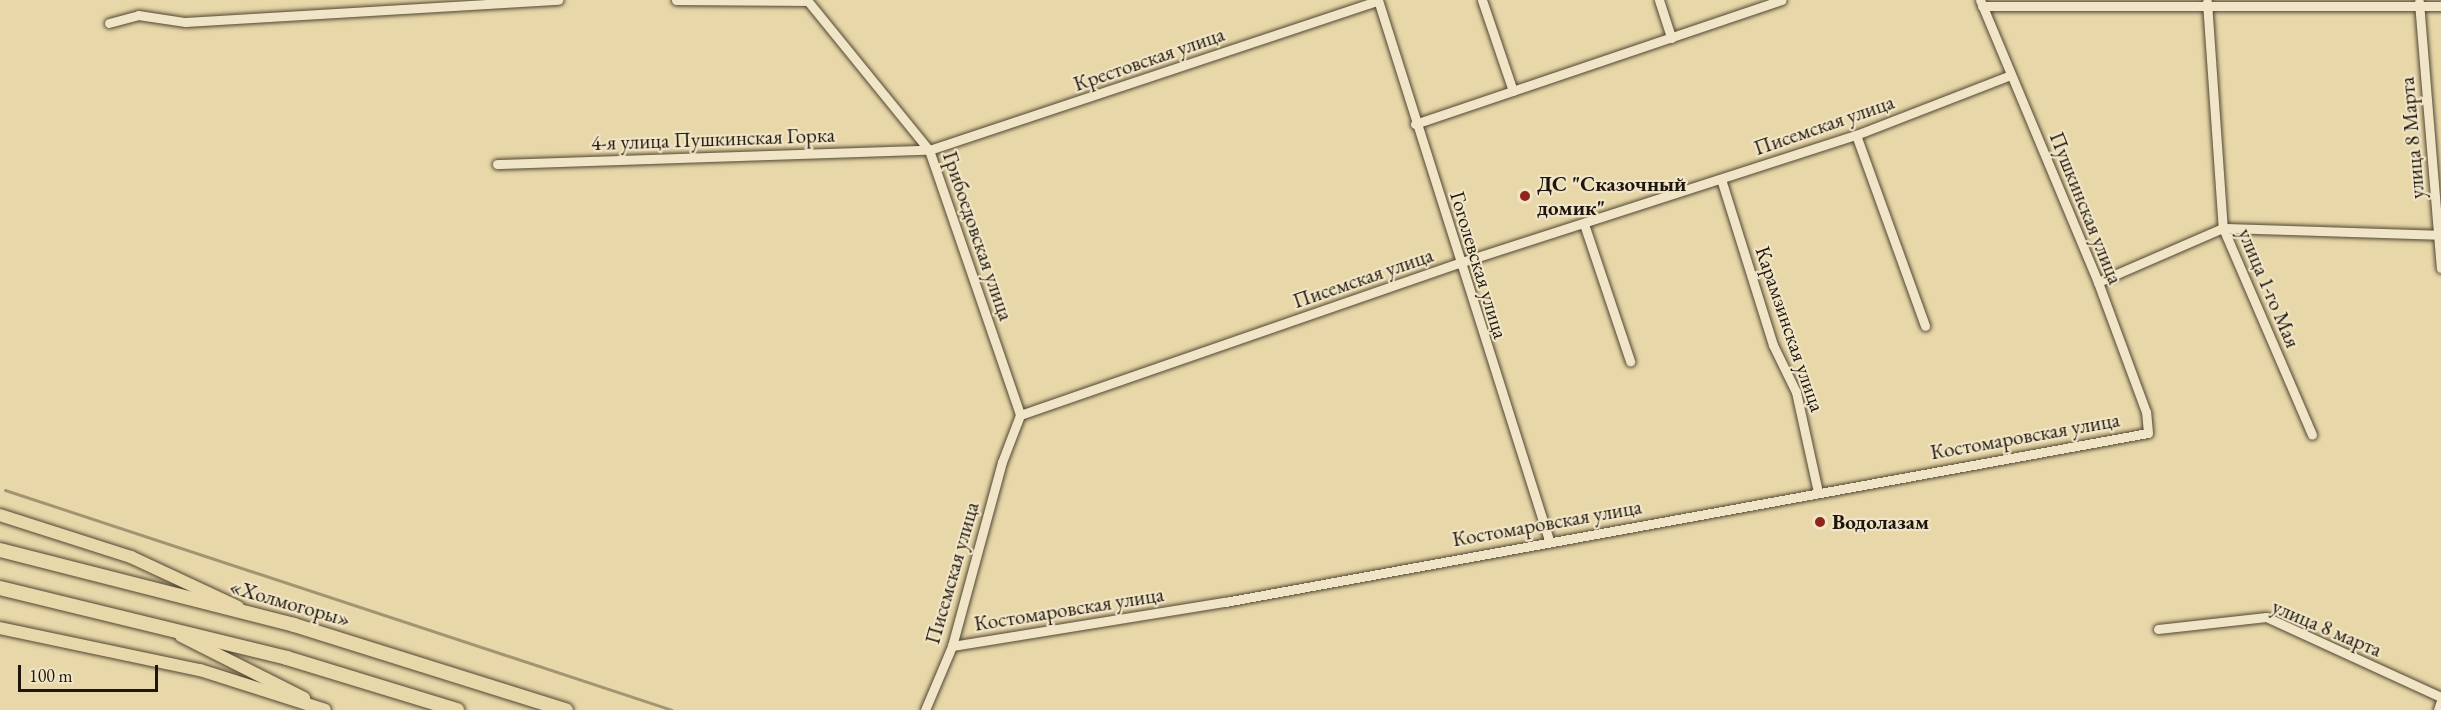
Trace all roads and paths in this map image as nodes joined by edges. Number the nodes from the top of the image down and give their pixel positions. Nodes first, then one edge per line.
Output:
1 (558, 0) edge
2 (676, 0) edge
3 (1482, 0) edge
4 (1659, 0) edge
5 (1782, 0) edge
6 (808, 1) edge
7 (1378, 1) edge
8 (1981, 3) edge
9 (2207, 3) edge
10 (2419, 3) edge
11 (2441, 6) edge
12 (109, 23) dead end
13 (1671, 38) junction
14 (2011, 75) junction
15 (1513, 91) junction
16 (1415, 124) junction
17 (1856, 135) junction
18 (929, 150) junction
19 (497, 164) dead end
20 (1721, 179) junction
21 (1584, 224) junction
22 (2223, 228) junction
23 (2439, 235) edge
24 (1459, 263) junction
25 (2441, 268) edge
26 (2098, 282) junction
27 (1925, 326) dead end
28 (1630, 361) dead end
29 (1020, 416) junction
30 (2148, 433) joint
31 (2313, 435) dead end
32 (1818, 492) junction
33 (0, 514) edge
34 (1549, 540) junction
35 (0, 550) edge
36 (0, 588) edge
37 (258, 616) junction
38 (161, 626) junction
39 (0, 628) edge
40 (2158, 628) dead end
41 (952, 646) junction
42 (2441, 699) edge
43 (326, 710) edge
44 (457, 710) edge
45 (566, 710) edge
46 (925, 710) edge
47 (2438, 710) edge

1 - 12 street
2 - 6 street
3 - 15 street
4 - 13 street
5 - 13 street
6 - 18 street, Грибоедовская улица
7 - 16 street, Гоголевская улица
7 - 18 street, Крестовская улица
8 - 9 street
8 - 14 street, Пушкинская улица
9 - 10 street
9 - 22 street, улица 1-го Мая
10 - 11 street
10 - 23 street, улица 8 Марта
13 - 15 street
14 - 17 street, Писемская улица
14 - 26 street, Пушкинская улица
15 - 16 street
16 - 24 street, Гоголевская улица
17 - 20 street, Писемская улица
17 - 27 street
18 - 19 street, 4-я улица Пушкинская Горка
18 - 29 street, Грибоедовская улица
20 - 21 street, Писемская улица
20 - 32 street, Карамзинская улица
21 - 24 street, Писемская улица
21 - 28 street
22 - 23 street
22 - 26 street
22 - 31 street, улица 1-го Мая
23 - 25 street, улица 8 Марта
24 - 29 street, Писемская улица
24 - 34 street, Гоголевская улица
26 - 30 street, Пушкинская улица
29 - 41 street, Писемская улица
30 - 32 street, Костомаровская улица
32 - 34 street, Костомаровская улица
33 - 37 main road
34 - 41 street, Костомаровская улица
35 - 37 highway, «Холмогоры»
36 - 38 highway
37 - 45 highway, «Холмогоры»
38 - 43 main road
38 - 44 highway
39 - 43 main road
40 - 42 street, улица 8 марта
41 - 46 street, Писемская улица
42 - 47 street, улица 8 марта

